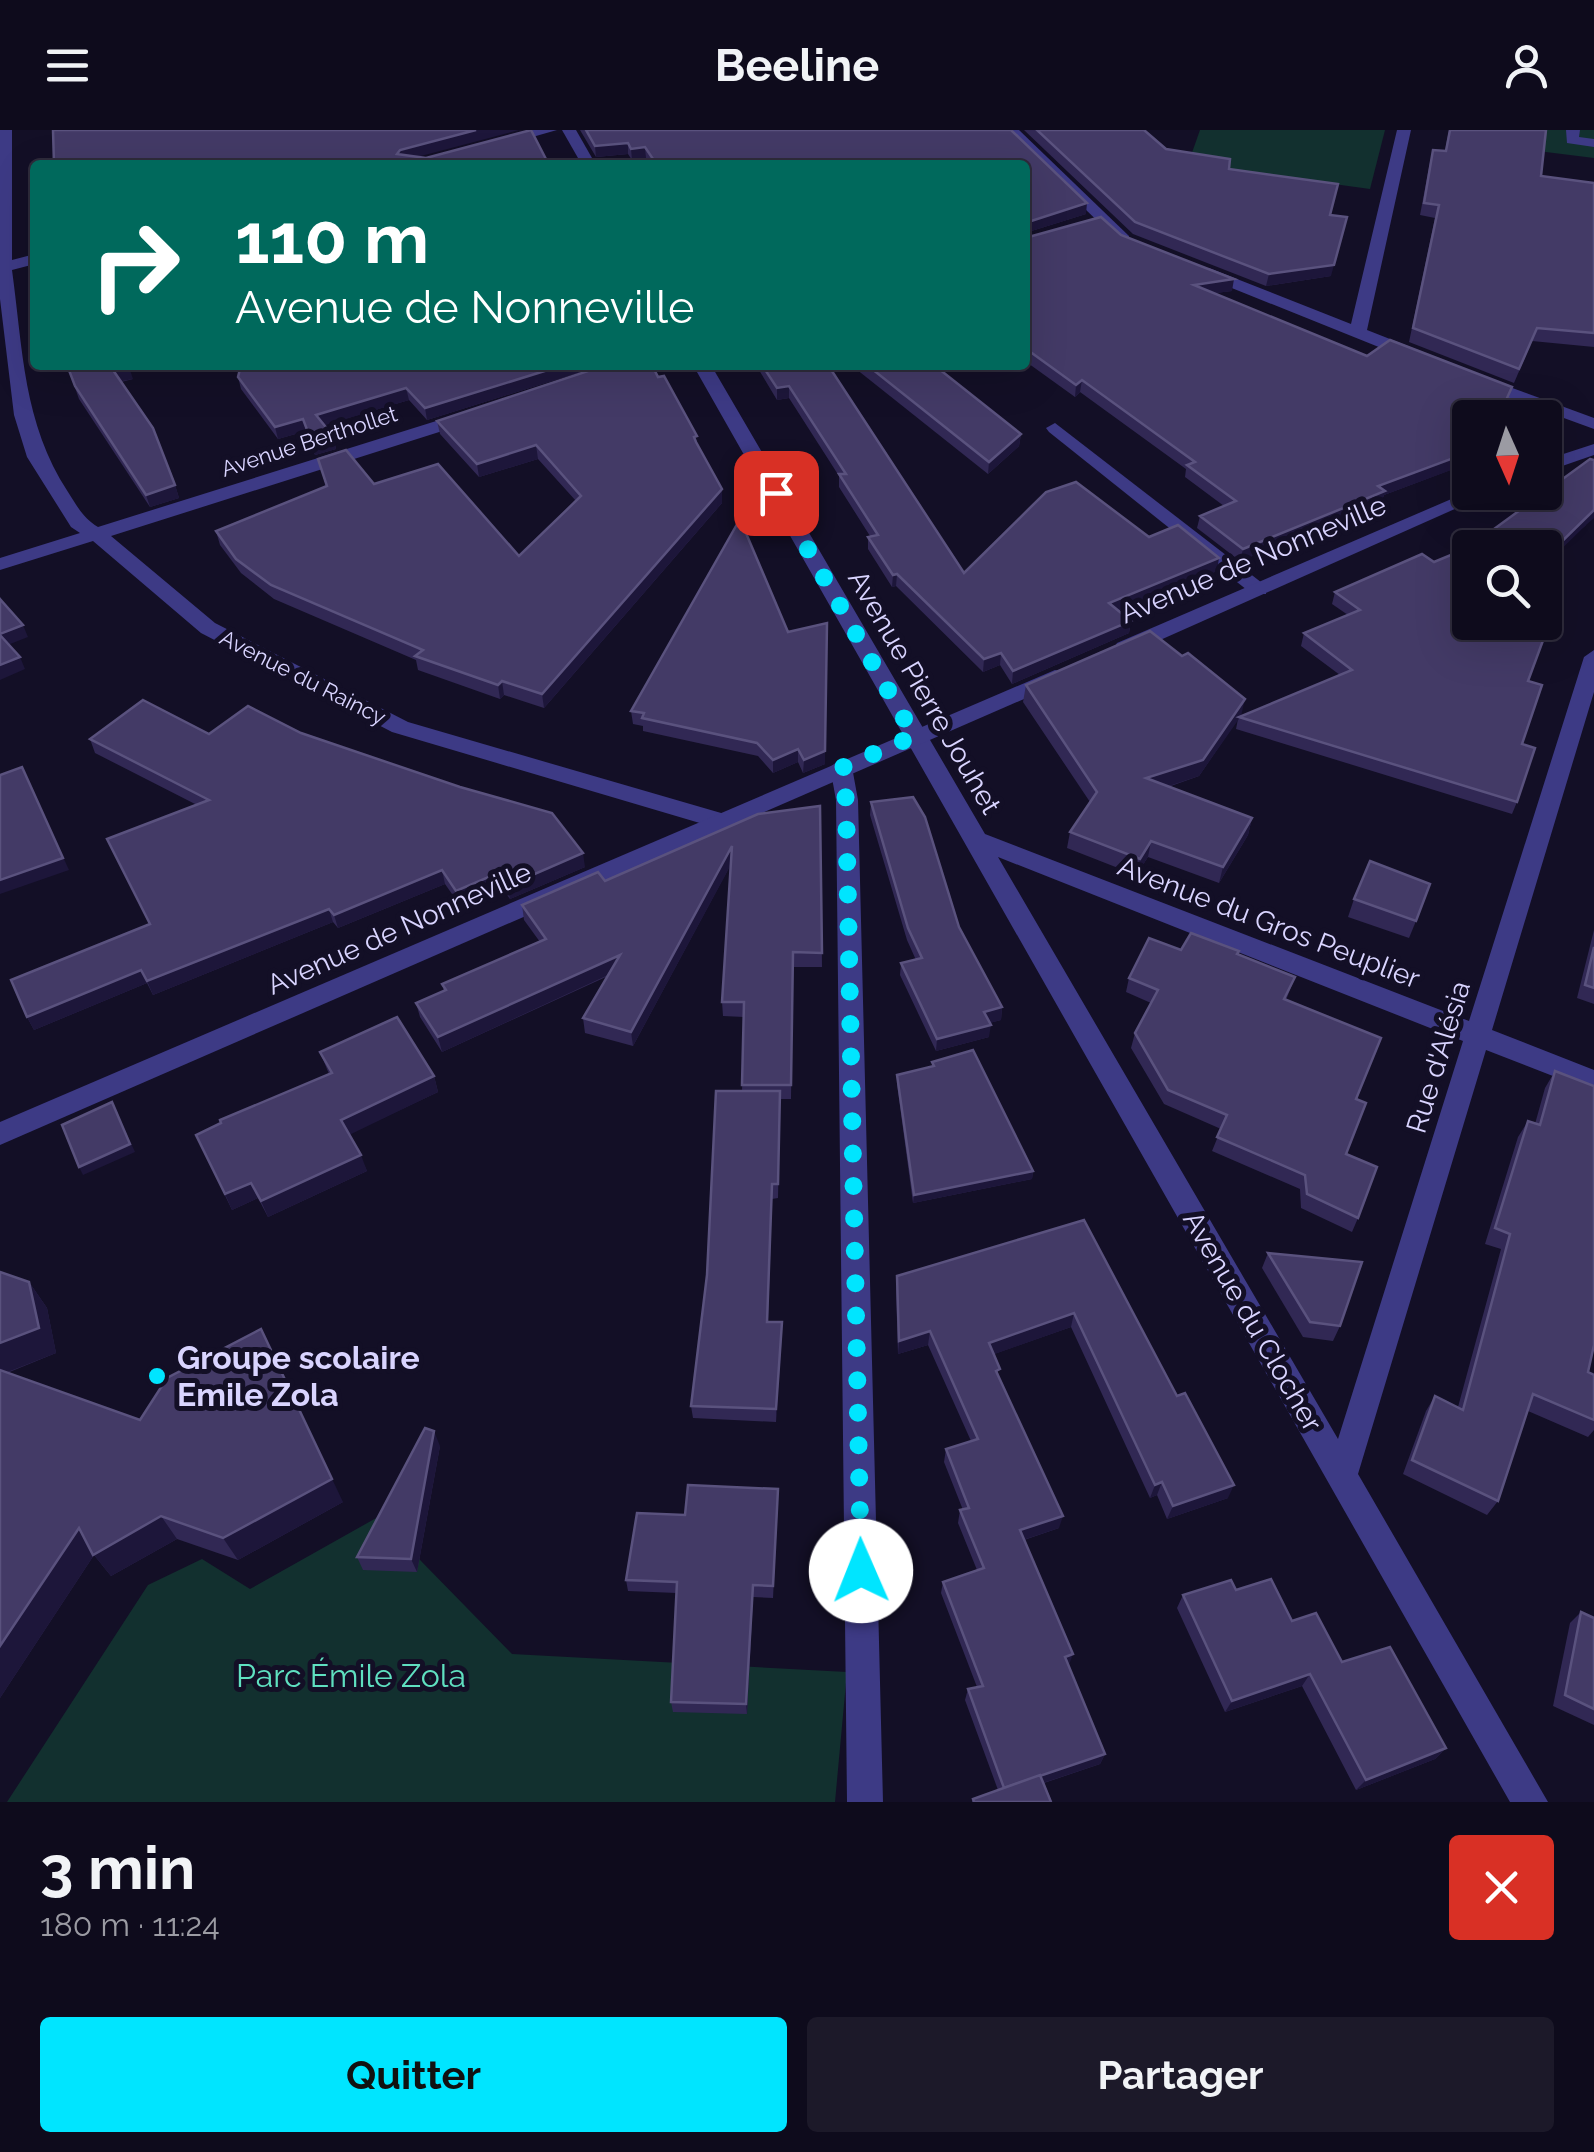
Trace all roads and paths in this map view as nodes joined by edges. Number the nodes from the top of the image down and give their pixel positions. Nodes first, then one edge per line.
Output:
1 (5, 130) edge
2 (550, 130) edge
3 (569, 130) edge
4 (1012, 130) edge
5 (1404, 130) edge
6 (1572, 130) edge
7 (1594, 143) edge
8 (478, 148) edge
9 (586, 160) edge
10 (1144, 248) edge
11 (30, 260) edge
12 (1180, 262) edge
13 (2, 268) edge
14 (1358, 332) junction
15 (705, 370) edge
16 (484, 412) edge
17 (1594, 424) edge
18 (1055, 428) dead end
19 (1594, 450) edge
20 (1562, 460) edge
21 (1452, 506) edge
22 (94, 535) junction
23 (0, 564) edge
24 (1259, 590) junction
25 (1594, 656) edge
26 (914, 736) junction
27 (841, 768) junction
28 (720, 821) junction
29 (978, 840) junction
30 (1478, 1036) junction
31 (1594, 1080) edge
32 (0, 1134) edge
33 (1342, 1476) junction
34 (865, 1802) edge
35 (1530, 1802) edge

1 - 13 street, Avenue du Raincy
2 - 8 street
3 - 9 street
4 - 10 street
5 - 14 street
6 - 7 street
11 - 13 street
12 - 14 street
13 - 22 street, Avenue du Raincy
14 - 17 street
15 - 26 street, Avenue Pierre Jouhet
16 - 22 street, Avenue Berthollet
18 - 24 street
19 - 20 street
21 - 24 street, Avenue de Nonneville
22 - 23 street, Avenue Berthollet
22 - 28 street, Avenue du Raincy
24 - 26 street, Avenue de Nonneville
25 - 30 street, Rue d'Alésia
26 - 27 street, Avenue de Nonneville
26 - 29 street, Avenue Pierre Jouhet
27 - 28 street, Avenue de Nonneville
27 - 34 street
28 - 32 street, Avenue de Nonneville
29 - 30 street, Avenue du Gros Peuplier
29 - 33 street, Avenue du Clocher
30 - 31 street, Avenue du Gros Peuplier
30 - 33 street, Rue d'Alésia
33 - 35 street, Avenue du Clocher

